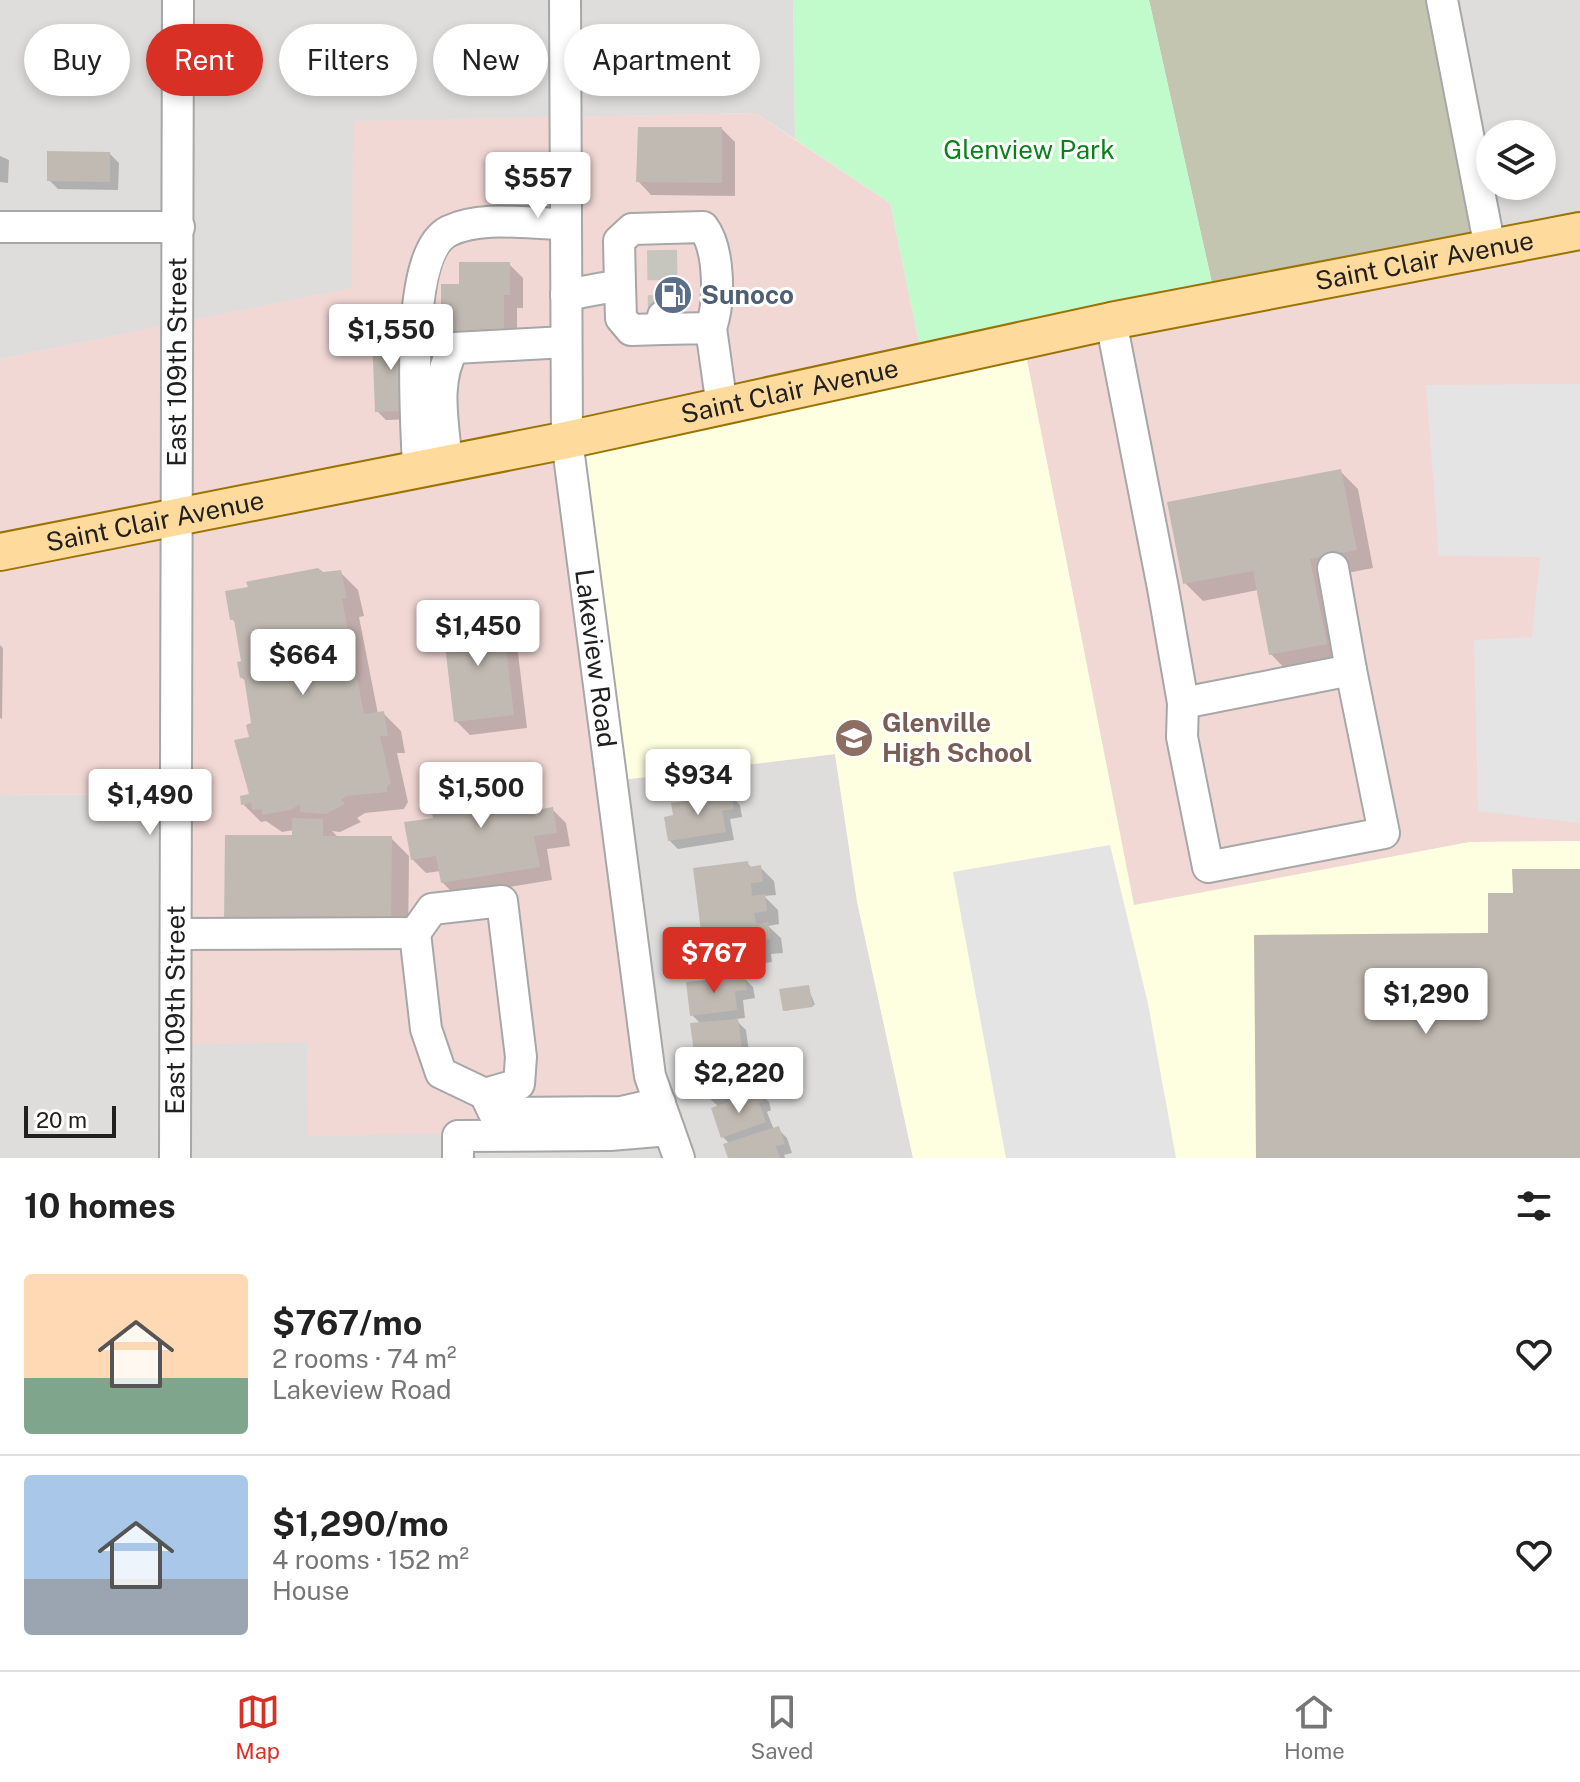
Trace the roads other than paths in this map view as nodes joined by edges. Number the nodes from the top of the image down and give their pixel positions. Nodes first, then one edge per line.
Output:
1 (178, 0) edge
2 (565, 0) edge
3 (1442, 0) edge
4 (565, 224) junction
5 (0, 227) edge
6 (179, 227) junction
7 (1580, 231) edge
8 (1490, 248) junction
9 (620, 285) junction
10 (566, 295) junction
11 (1111, 321) junction
12 (711, 328) junction
13 (566, 342) junction
14 (722, 407) junction
15 (567, 440) junction
16 (433, 467) junction
17 (179, 516) junction
18 (0, 552) edge
19 (1333, 568) dead end
20 (1351, 670) junction
21 (1183, 703) junction
22 (415, 933) junction
23 (176, 934) junction
24 (485, 1094) junction
25 (670, 1130) edge
26 (175, 1158) edge
27 (458, 1158) edge

1 - 6 street, East 109th Street
2 - 4 street, Lakeview Road
3 - 8 street
4 - 10 street, Lakeview Road
4 - 16 street
5 - 6 street
6 - 17 street, East 109th Street
7 - 8 main road, Saint Clair Avenue
8 - 11 main road, Saint Clair Avenue
9 - 10 street
9 - 12 street
9 - 12 street
10 - 13 street, Lakeview Road
11 - 14 main road, Saint Clair Avenue
11 - 21 street
12 - 14 street
13 - 15 street, Lakeview Road
13 - 16 street
14 - 15 main road, Saint Clair Avenue
15 - 16 main road, Saint Clair Avenue
15 - 25 street, Lakeview Road
16 - 17 main road, Saint Clair Avenue
17 - 18 main road, Saint Clair Avenue
17 - 23 street, East 109th Street
19 - 20 street
20 - 21 street
20 - 21 street
22 - 23 street
22 - 24 street
22 - 24 street
23 - 26 street, East 109th Street
24 - 25 street
25 - 27 street

